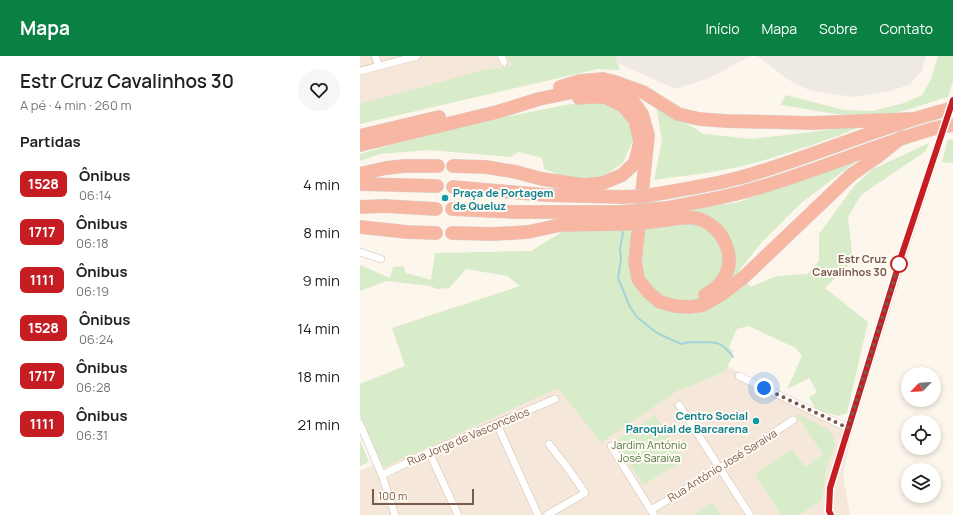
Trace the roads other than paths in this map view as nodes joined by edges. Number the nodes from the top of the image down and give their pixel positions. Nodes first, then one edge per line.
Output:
1 (375, 56) edge
2 (417, 56) edge
3 (379, 66) junction
4 (360, 71) edge
5 (629, 86) junction
6 (953, 100) edge
7 (947, 110) edge
8 (497, 112) junction
9 (910, 119) junction
10 (953, 124) edge
11 (360, 136) edge
12 (902, 138) junction
13 (360, 146) edge
14 (438, 166) dead end
15 (453, 166) dead end
16 (360, 174) edge
17 (360, 184) edge
18 (437, 186) dead end
19 (453, 186) dead end
20 (360, 207) edge
21 (436, 209) dead end
22 (452, 209) dead end
23 (666, 214) junction
24 (619, 218) junction
25 (360, 227) edge
26 (436, 233) dead end
27 (452, 233) dead end
28 (360, 252) edge
29 (381, 259) dead end
30 (739, 376) dead end
31 (555, 399) dead end
32 (679, 405) dead end
33 (793, 420) dead end
34 (360, 424) edge
35 (497, 424) junction
36 (848, 428) junction
37 (549, 444) dead end
38 (611, 446) dead end
39 (429, 452) junction
40 (720, 468) junction
41 (382, 475) junction
42 (653, 512) edge
43 (395, 515) edge
44 (458, 515) edge
45 (538, 515) edge
46 (547, 515) edge
47 (750, 515) edge
48 (831, 515) edge

1 - 3 street
2 - 3 street
3 - 4 street
5 - 9 highway
5 - 11 highway
5 - 23 highway
6 - 36 street
7 - 9 highway
8 - 12 highway
8 - 13 highway
8 - 15 highway
9 - 19 highway, bridge
10 - 12 highway, bridge
12 - 23 highway
14 - 16 highway
17 - 18 highway
20 - 21 highway
22 - 24 highway
23 - 24 highway, bridge
24 - 27 highway
25 - 26 highway
28 - 29 street
30 - 36 street
31 - 35 street, Rua Jorge de Vasconcelos
32 - 40 street
33 - 40 street, Rua António José Saraiva
34 - 41 street
35 - 39 street, Rua Jorge de Vasconcelos
35 - 45 street
36 - 48 street
37 - 46 street
38 - 42 street
39 - 41 street, Rua Jorge de Vasconcelos
39 - 44 street
40 - 42 street, Rua António José Saraiva
40 - 47 street
41 - 43 street

